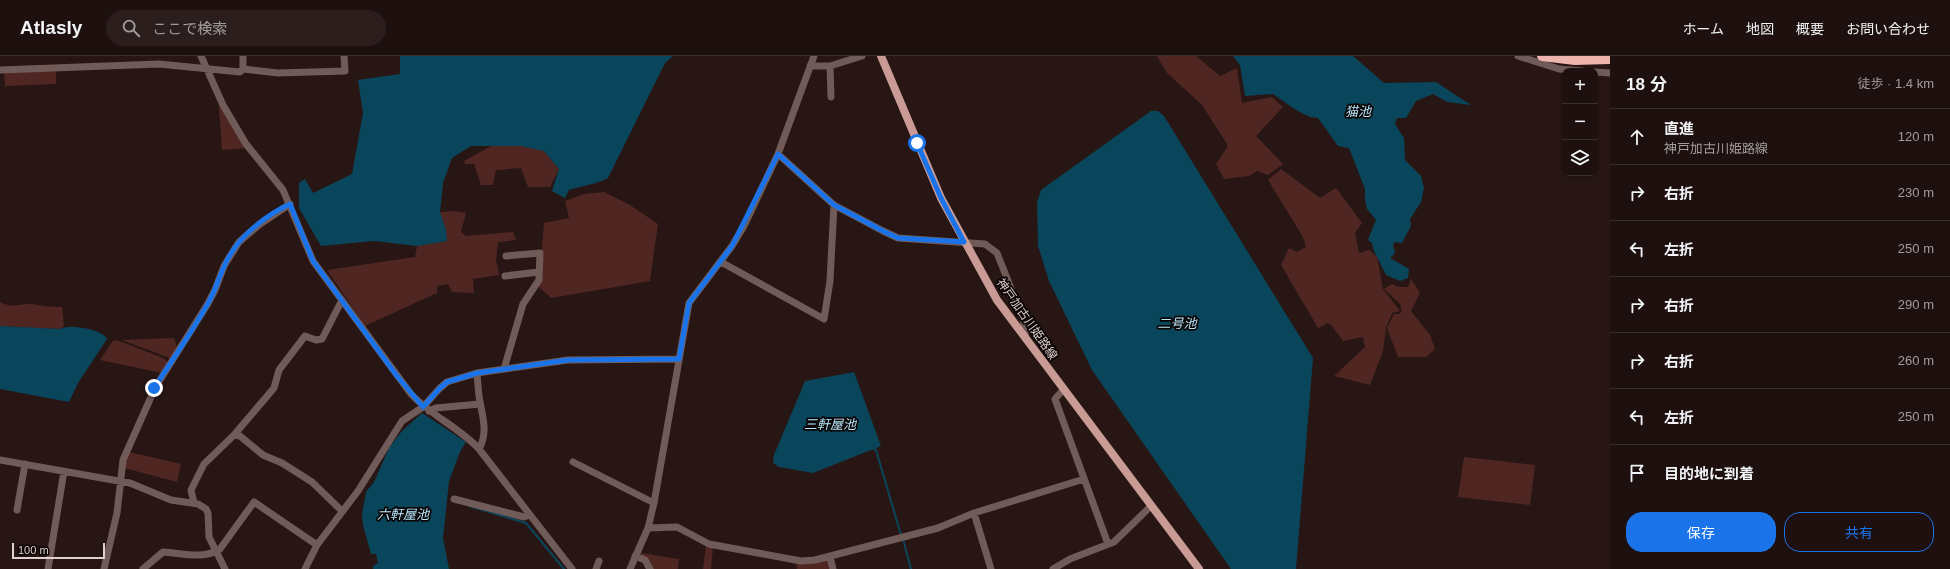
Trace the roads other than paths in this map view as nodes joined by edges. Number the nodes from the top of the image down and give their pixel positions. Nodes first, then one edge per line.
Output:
1 (201, 56) edge
2 (243, 56) edge
3 (344, 56) edge
4 (814, 56) edge
5 (862, 56) edge
6 (881, 56) edge
7 (1518, 56) edge
8 (1542, 56) edge
9 (1610, 59) edge
10 (810, 66) junction
11 (830, 66) junction
12 (206, 69) junction
13 (243, 69) junction
14 (1562, 69) edge
15 (0, 70) edge
16 (1598, 72) edge
17 (1610, 72) edge
18 (831, 97) dead end
19 (778, 154) junction
20 (290, 204) junction
21 (834, 205) junction
22 (964, 242) junction
23 (506, 256) dead end
24 (721, 262) junction
25 (539, 272) junction
26 (505, 276) dead end
27 (342, 300) junction
28 (1026, 339) junction
29 (679, 359) junction
30 (504, 369) junction
31 (477, 373) junction
32 (1063, 390) junction
33 (480, 404) junction
34 (423, 407) junction
35 (429, 412) junction
36 (234, 435) junction
37 (479, 449) junction
38 (0, 460) edge
39 (573, 462) dead end
40 (25, 464) junction
41 (64, 471) junction
42 (1084, 479) junction
43 (120, 482) junction
44 (454, 499) dead end
45 (194, 503) junction
46 (654, 503) junction
47 (1151, 506) junction
48 (17, 510) dead end
49 (342, 511) junction
50 (974, 513) junction
51 (529, 515) junction
52 (648, 528) junction
53 (1108, 544) junction
54 (317, 545) junction
55 (216, 552) junction
56 (635, 556) junction
57 (830, 557) junction
58 (599, 561) dead end
59 (48, 569) edge
60 (104, 569) edge
61 (143, 569) edge
62 (225, 569) edge
63 (305, 569) edge
64 (572, 569) edge
65 (596, 569) edge
66 (630, 569) edge
67 (650, 569) edge
68 (833, 569) edge
69 (991, 569) edge
70 (1053, 569) edge
71 (1200, 569) edge

1 - 12 street
2 - 13 street
3 - 13 street
4 - 10 street
5 - 11 street
6 - 22 main road, 神戸加古川姫路線
7 - 14 street
8 - 9 highway
10 - 11 street
10 - 19 street
11 - 18 street
12 - 13 street
12 - 15 street
12 - 20 street
16 - 17 street
19 - 21 street
19 - 24 street
20 - 27 street
20 - 43 street
21 - 22 street
21 - 24 street
22 - 28 main road, 神戸加古川姫路線
22 - 28 street
23 - 25 street
24 - 29 street
25 - 26 street
25 - 30 street
27 - 34 street
27 - 36 street
28 - 32 main road, 神戸加古川姫路線
29 - 30 street
29 - 46 street
30 - 31 street
31 - 33 street
31 - 34 street
32 - 42 street
32 - 47 main road, 神戸加古川姫路線
33 - 35 street
33 - 37 street
34 - 35 street
34 - 49 street
35 - 37 street
36 - 45 street
36 - 49 street
37 - 51 street
38 - 40 street
39 - 46 street
40 - 41 street
40 - 48 street
41 - 43 street
41 - 59 street
42 - 50 street
42 - 53 street
43 - 45 street
43 - 60 street
44 - 51 street
45 - 55 street
46 - 52 street
47 - 53 street
47 - 71 main road, 神戸加古川姫路線
49 - 54 street
50 - 57 street
50 - 69 street
51 - 64 street
52 - 56 street
52 - 57 street
53 - 70 street
54 - 55 street
54 - 63 street
55 - 61 street
55 - 62 street
56 - 66 street
56 - 67 street
57 - 68 street
58 - 65 street

